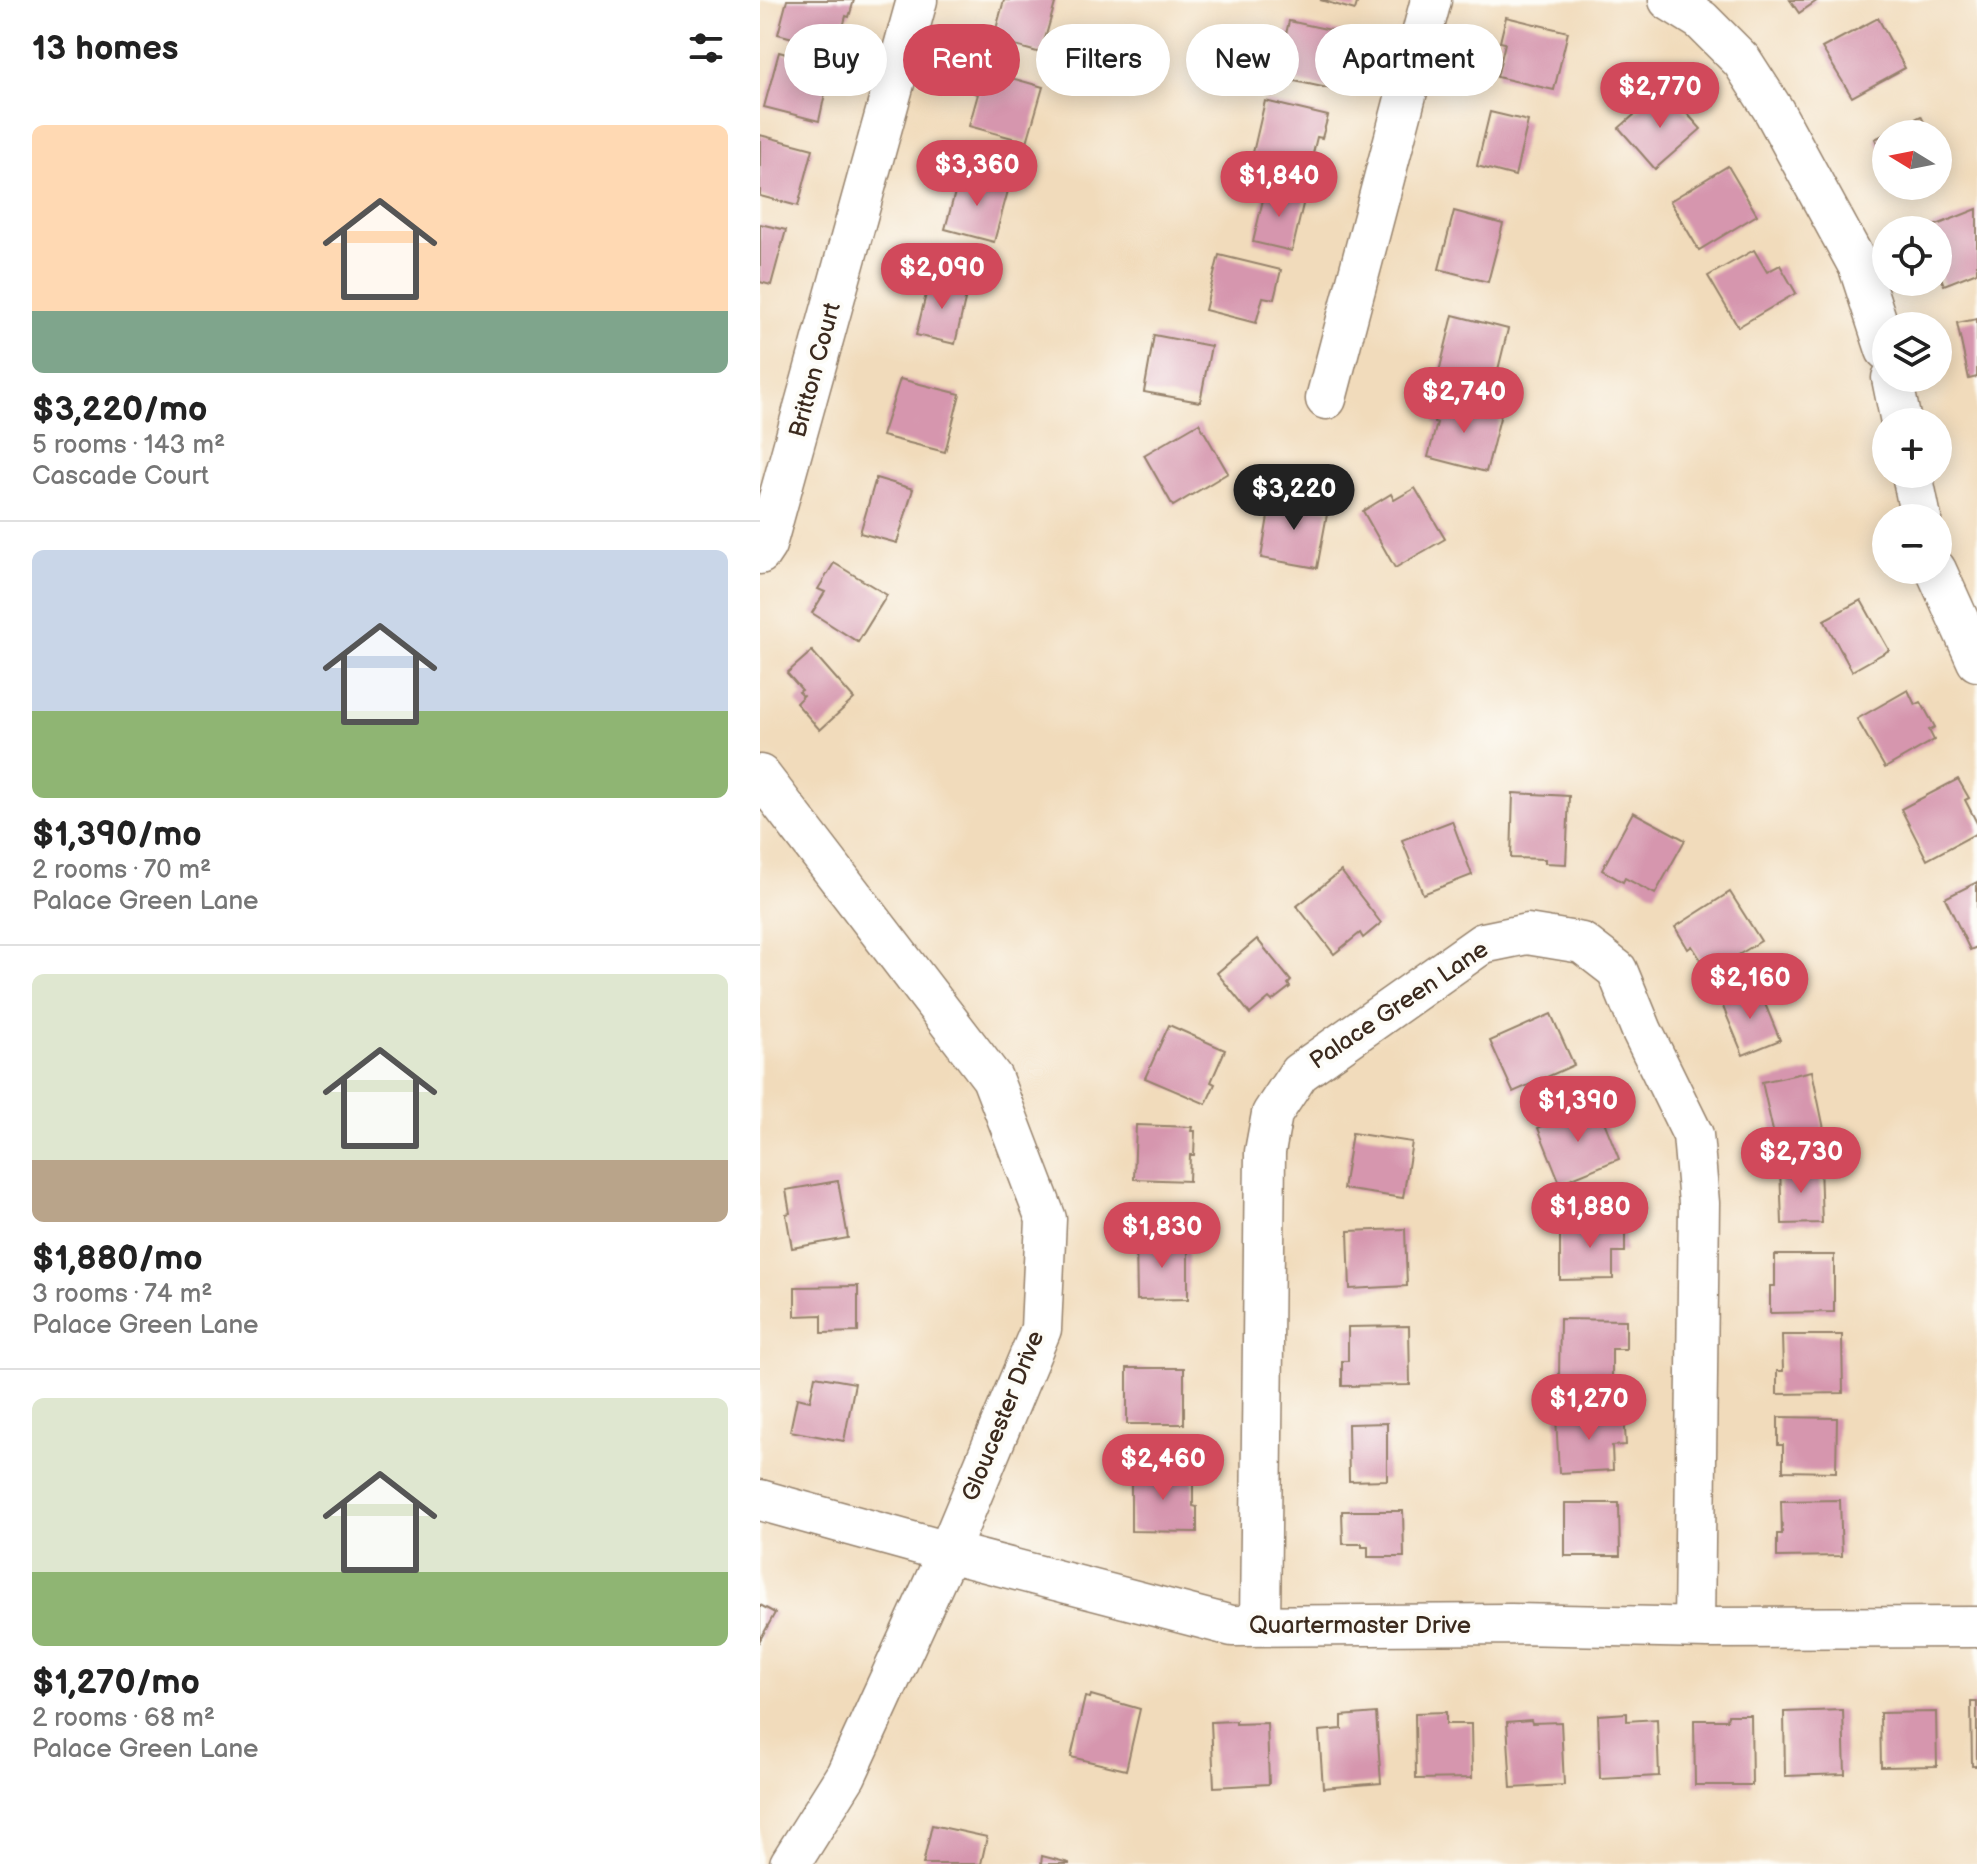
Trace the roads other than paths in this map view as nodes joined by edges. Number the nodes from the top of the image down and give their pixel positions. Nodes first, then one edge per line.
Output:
1 (917, 0) edge
2 (1431, 0) edge
3 (1669, 0) edge
4 (1874, 312) edge
5 (1326, 399) dead end
6 (760, 554) edge
7 (1942, 584) edge
8 (1977, 661) edge
9 (760, 775) edge
10 (760, 1500) edge
11 (948, 1552) junction
12 (1260, 1625) junction
13 (1694, 1627) junction
14 (1977, 1627) edge
15 (790, 1864) edge

1 - 6 street, Britton Court
2 - 5 street
3 - 4 street
7 - 8 street
9 - 11 street, Gloucester Drive
10 - 11 street, Quartermaster Drive
11 - 12 street, Quartermaster Drive
11 - 15 street, Gloucester Drive
12 - 13 street, Quartermaster Drive
12 - 13 street, Palace Green Lane
13 - 14 street, Quartermaster Drive

